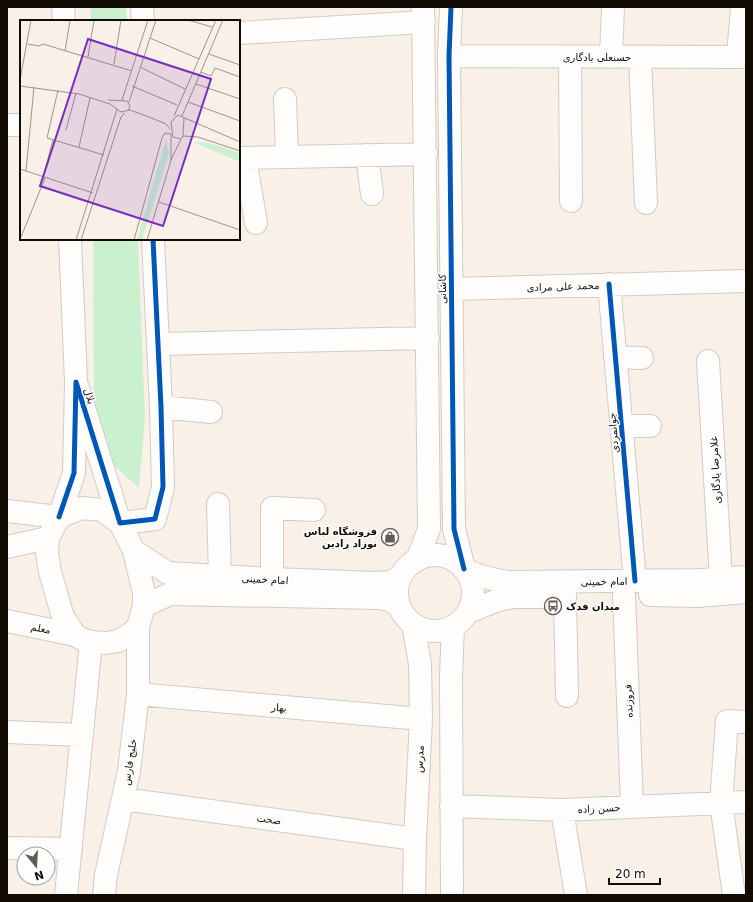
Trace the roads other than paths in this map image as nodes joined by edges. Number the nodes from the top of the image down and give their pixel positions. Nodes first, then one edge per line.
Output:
1 (64, 7) edge
2 (142, 7) edge
3 (450, 7) edge
4 (613, 7) edge
5 (742, 7) edge
6 (424, 14) edge
7 (64, 20) edge
8 (143, 20) edge
9 (240, 33) edge
10 (449, 56) junction
11 (570, 57) junction
12 (610, 57) junction
13 (640, 57) junction
14 (742, 57) edge
15 (285, 99) dead end
16 (7, 125) edge
17 (20, 125) edge
18 (426, 154) junction
19 (367, 155) junction
20 (287, 157) junction
21 (242, 158) edge
22 (372, 194) dead end
23 (571, 201) dead end
24 (646, 203) dead end
25 (256, 223) dead end
26 (70, 240) edge
27 (153, 240) edge
28 (746, 281) edge
29 (609, 284) junction
30 (451, 289) junction
31 (428, 338) junction
32 (158, 344) junction
33 (615, 357) junction
34 (642, 358) dead end
35 (708, 361) dead end
36 (76, 382) junction
37 (160, 407) junction
38 (211, 412) dead end
39 (621, 426) junction
40 (650, 426) dead end
41 (218, 504) dead end
42 (314, 510) dead end
43 (7, 512) edge
44 (59, 517) junction
45 (120, 523) junction
46 (48, 538) junction
47 (7, 547) edge
48 (134, 551) junction
49 (417, 560) junction
50 (464, 569) junction
51 (402, 575) junction
52 (220, 576) junction
53 (746, 577) edge
54 (721, 579) junction
55 (272, 580) junction
56 (630, 588) junction
57 (746, 592) edge
58 (565, 596) junction
59 (144, 606) junction
60 (399, 606) junction
61 (460, 619) junction
62 (7, 621) edge
63 (412, 624) junction
64 (138, 627) junction
65 (83, 639) junction
66 (138, 694) junction
67 (567, 696) dead end
68 (421, 719) junction
69 (746, 722) edge
70 (7, 732) edge
71 (82, 735) junction
72 (123, 799) junction
73 (746, 802) edge
74 (722, 803) junction
75 (452, 806) junction
76 (632, 806) junction
77 (562, 810) junction
78 (415, 838) junction
79 (7, 848) edge
80 (71, 849) junction
81 (66, 895) edge
82 (104, 895) edge
83 (414, 895) edge
84 (452, 895) edge
85 (576, 895) edge
86 (734, 895) edge

1 - 7 street
2 - 8 street
3 - 10 street, کاشانی
4 - 12 street
5 - 14 street
6 - 9 street
6 - 18 street, کاشانی
10 - 11 street, حسنعلی یادگاری
10 - 30 street, کاشانی
11 - 12 street, حسنعلی یادگاری
11 - 23 street
12 - 13 street, حسنعلی یادگاری
13 - 14 street, حسنعلی یادگاری
13 - 24 street
15 - 20 street
16 - 17 street
18 - 19 street
18 - 31 street, کاشانی
19 - 20 street
19 - 22 street
20 - 21 street
21 - 25 street
26 - 36 street, بلال
27 - 32 street
28 - 29 street, محمد علی مرادی
29 - 30 street, محمد علی مرادی
29 - 33 street, جوانمردی
30 - 50 street, کاشانی
31 - 32 street
31 - 49 street, کاشانی
32 - 37 street
33 - 34 street
33 - 39 street, جوانمردی
35 - 54 street, غلامرضا یادگاری
36 - 44 street, بلال
36 - 45 street, بلال
37 - 38 street
37 - 45 street
39 - 40 street
39 - 56 street, جوانمردی
41 - 52 street
42 - 55 street
43 - 44 street
44 - 45 street
44 - 46 street
45 - 48 street
46 - 47 street
46 - 65 street
48 - 52 street, امام خمینی
48 - 59 street
49 - 50 street
49 - 51 street
50 - 56 street, امام خمینی
50 - 61 street
51 - 55 street, امام خمینی
51 - 60 street
52 - 55 street, امام خمینی
53 - 54 street, امام خمینی
54 - 56 street, امام خمینی
56 - 57 street, امام خمینی
56 - 58 street, امام خمینی
56 - 76 street, فروزنده
58 - 61 street, امام خمینی
58 - 67 street
59 - 60 street, امام خمینی
59 - 64 street
60 - 63 street
61 - 63 street
61 - 75 street
62 - 65 street, معلم
63 - 68 street, مدرس
64 - 65 street
64 - 66 street, خلیج فارس
65 - 71 street
66 - 68 street, بهار
66 - 72 street, خلیج فارس
68 - 78 street, مدرس
69 - 74 street
70 - 71 street
71 - 80 street
72 - 78 street, صحت
72 - 82 street, خلیج فارس
73 - 74 street, حسن زاده
74 - 76 street, حسن زاده
74 - 86 street
75 - 77 street, حسن زاده
75 - 84 street
76 - 77 street, حسن زاده
77 - 85 street
78 - 83 street, مدرس
79 - 80 street
80 - 81 street

